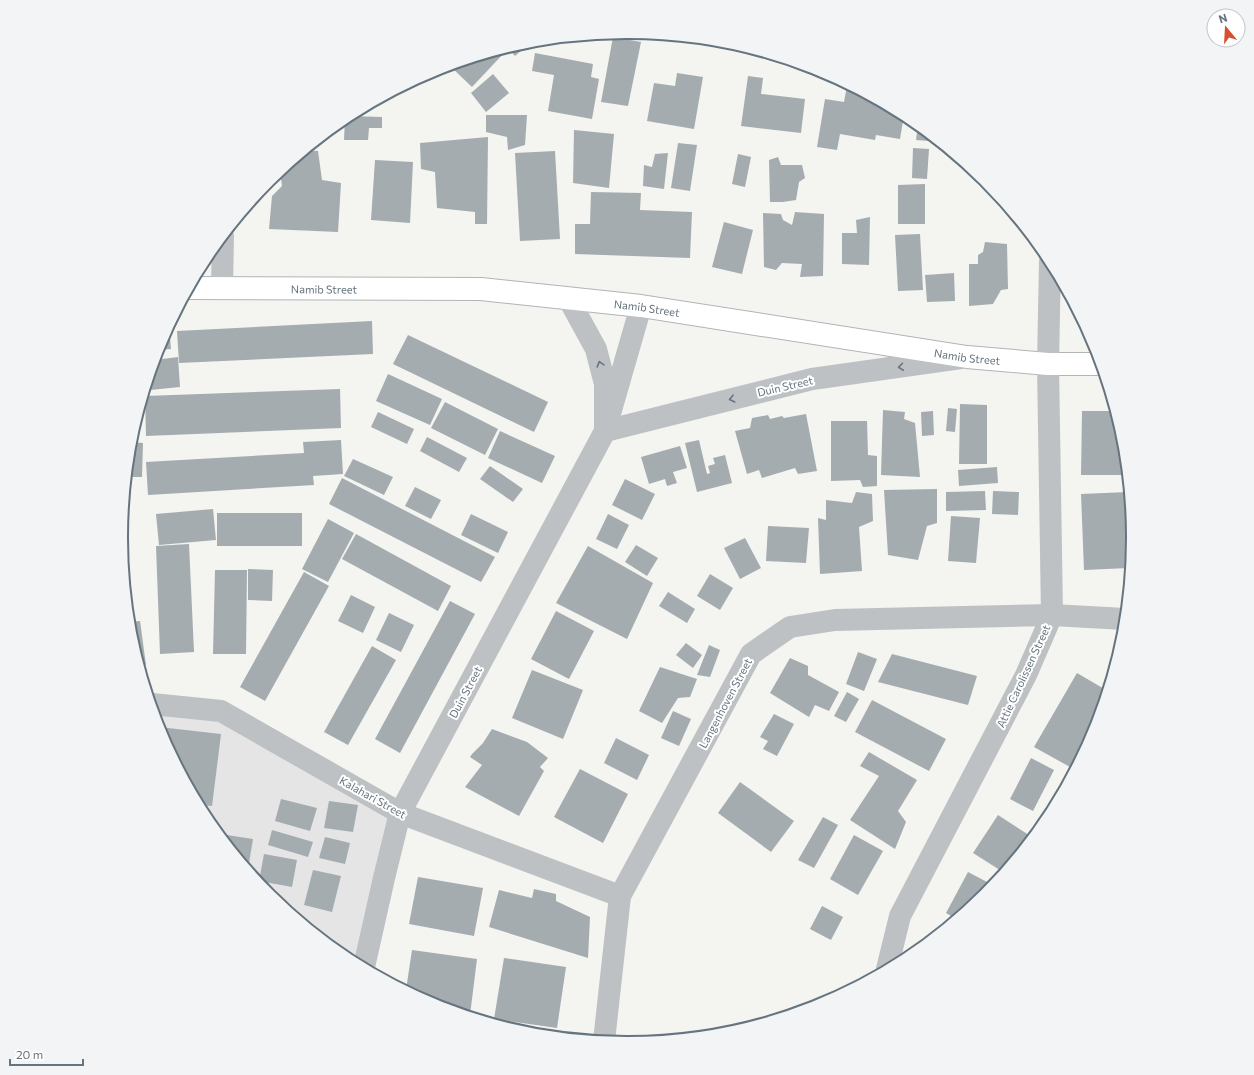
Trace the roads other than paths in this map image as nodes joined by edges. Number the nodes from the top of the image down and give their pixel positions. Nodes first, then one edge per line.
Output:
1 (224, 246) edge
2 (1050, 274) edge
3 (195, 288) edge
4 (222, 288) junction
5 (568, 298) junction
6 (641, 306) junction
7 (967, 357) junction
8 (1048, 364) junction
9 (1094, 364) edge
10 (605, 430) junction
11 (1052, 615) junction
12 (1119, 618) edge
13 (157, 705) edge
14 (400, 813) junction
15 (620, 896) junction
16 (365, 961) edge
17 (889, 961) edge
18 (605, 1035) edge

1 - 4 street
2 - 8 street, Attie Carolissen Street
3 - 4 street, Namib Street
4 - 5 street, Namib Street
5 - 6 street, Namib Street
10 -> 5 street
6 - 7 street, Namib Street
6 - 10 street, Duin Street
7 - 8 street, Namib Street
7 -> 10 street, Duin Street
8 - 9 street, Namib Street
8 - 11 street, Attie Carolissen Street
10 - 14 street, Duin Street
11 - 12 street, Langenhoven Street
11 - 15 street, Langenhoven Street
11 - 17 street, Attie Carolissen Street
13 - 14 street, Kalahari Street
14 - 15 street, Kalahari Street
14 - 16 street, Duin Street
15 - 18 street, Langenhoven Street

